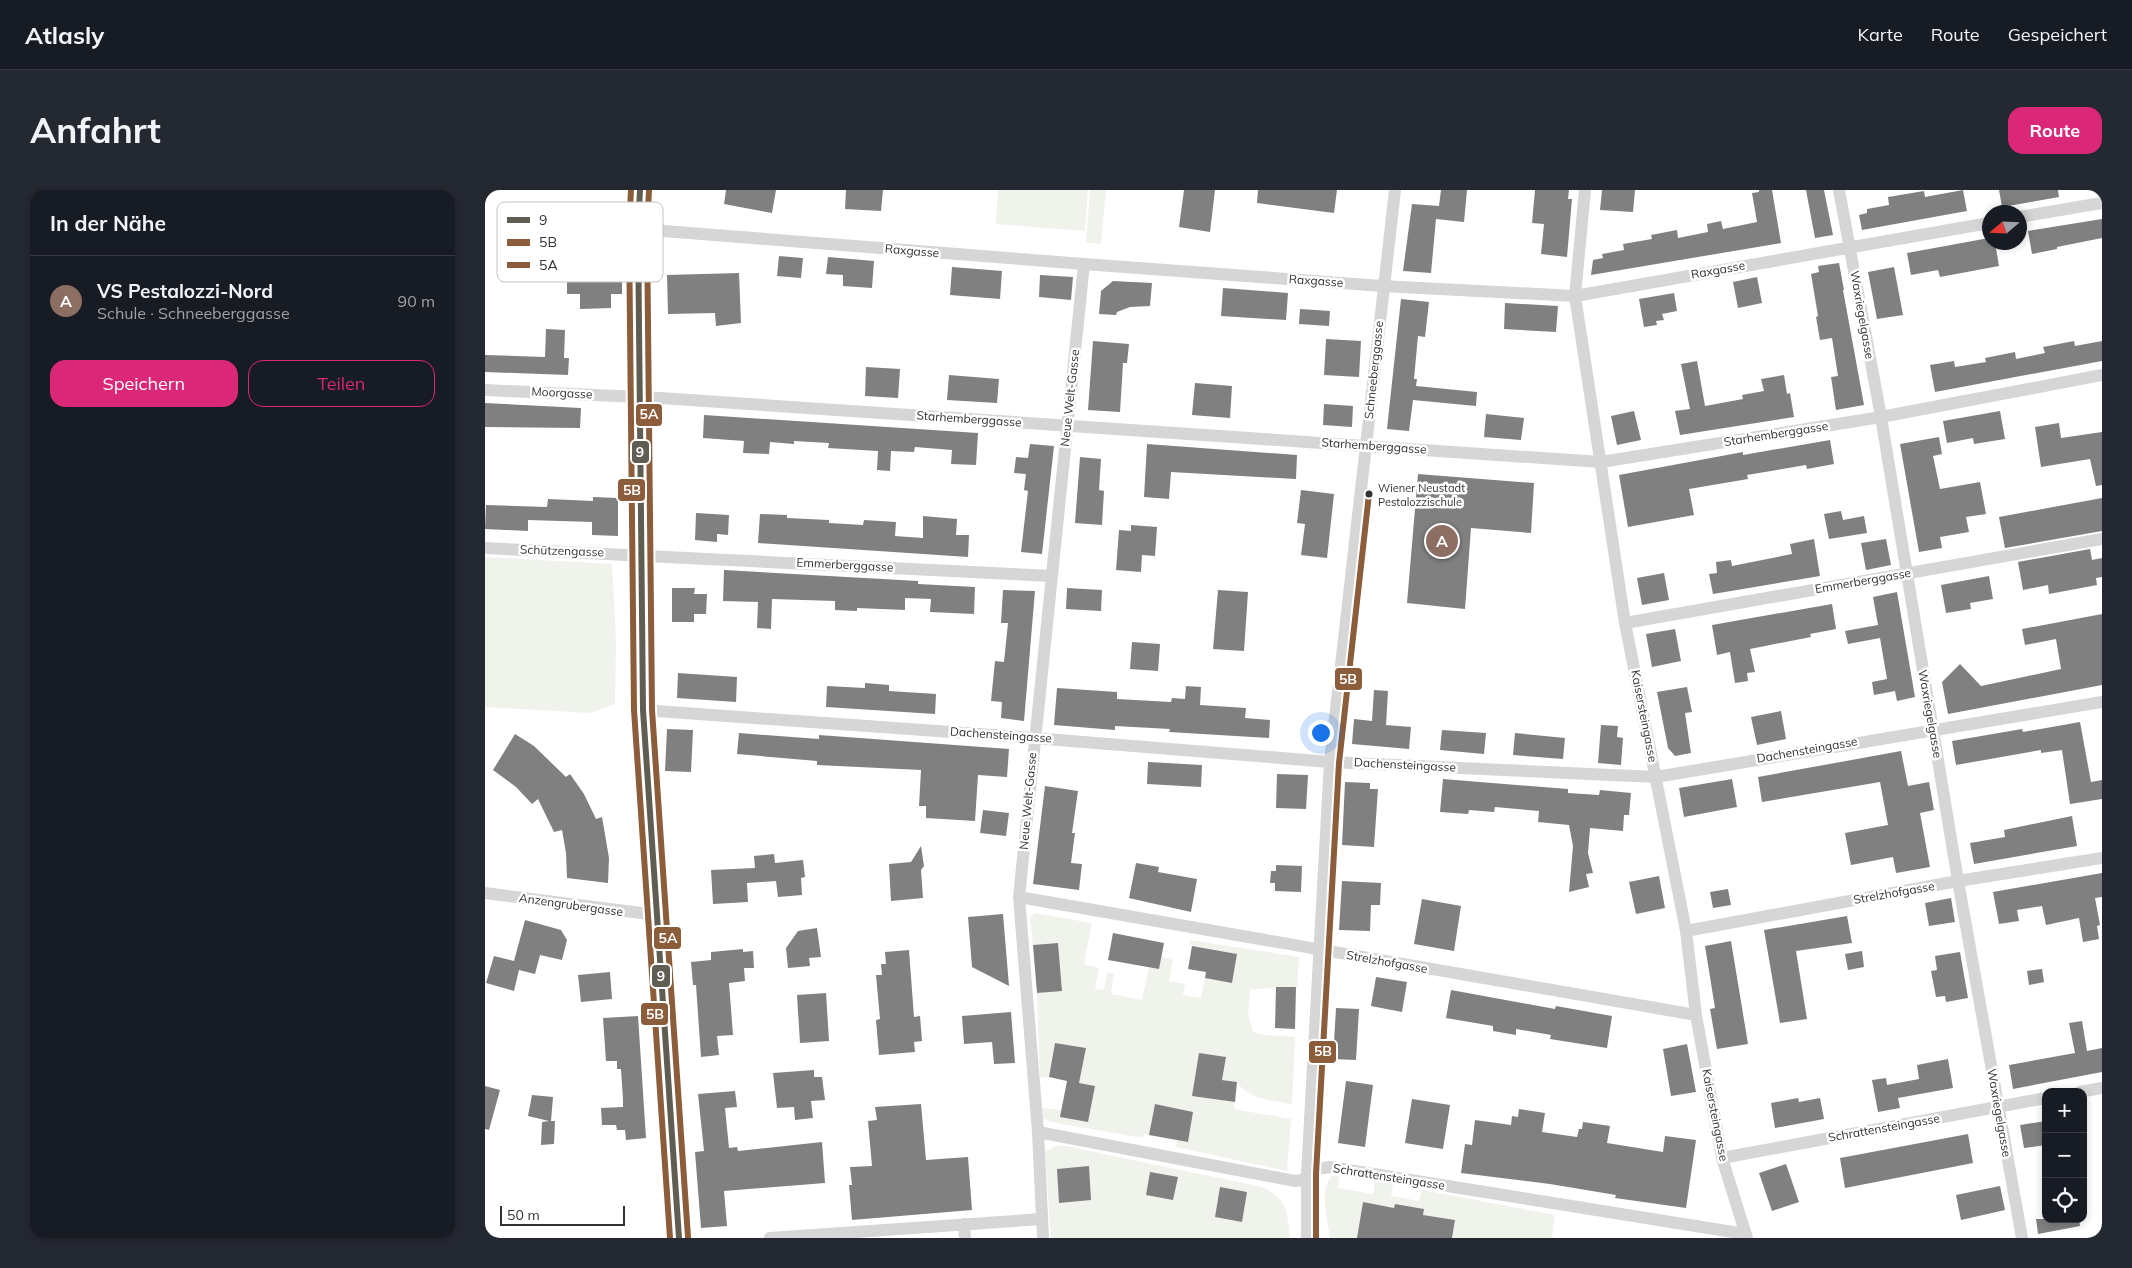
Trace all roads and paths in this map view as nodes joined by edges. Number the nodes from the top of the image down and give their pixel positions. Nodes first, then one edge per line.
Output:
1 (1395, 190) edge
2 (1585, 190) edge
3 (1839, 190) edge
4 (2102, 203) edge
5 (2027, 217) edge
6 (1982, 224) edge
7 (663, 231) edge
8 (1849, 246) junction
9 (1084, 264) junction
10 (638, 282) edge
11 (1382, 286) junction
12 (1575, 296) junction
13 (2102, 375) edge
14 (485, 390) edge
15 (639, 397) junction
16 (1881, 417) junction
17 (1067, 426) junction
18 (1366, 446) junction
19 (1601, 462) junction
20 (2102, 539) edge
21 (485, 548) edge
22 (640, 554) junction
23 (1906, 574) junction
24 (1051, 576) junction
25 (1625, 623) junction
26 (2102, 702) edge
27 (643, 710) junction
28 (1933, 728) junction
29 (1034, 738) junction
30 (1330, 762) junction
31 (1656, 777) junction
32 (2102, 858) edge
33 (1958, 881) junction
34 (485, 893) edge
35 (1019, 897) junction
36 (657, 915) junction
37 (1686, 931) junction
38 (1321, 950) junction
39 (1697, 1015) junction
40 (2102, 1088) edge
41 (2087, 1091) edge
42 (2042, 1099) edge
43 (1998, 1107) junction
44 (1037, 1132) junction
45 (1722, 1158) junction
46 (1307, 1174) junction
47 (1042, 1219) junction
48 (964, 1224) junction
49 (1746, 1236) edge
50 (679, 1238) edge
51 (769, 1238) edge
52 (965, 1238) edge
53 (1043, 1238) edge
54 (1307, 1238) edge
55 (2021, 1238) edge

1 - 11 street, Schneeberggasse
2 - 12 street, Kaisersteingasse
3 - 8 street, Waxriegelgasse
4 - 5 street
6 - 8 street, Raxgasse
7 - 9 street, Raxgasse
8 - 12 street, Raxgasse
8 - 16 street, Waxriegelgasse
9 - 11 street, Raxgasse
9 - 17 street, Neue Welt-Gasse
10 - 15 street
11 - 12 street, Raxgasse
11 - 18 street, Schneeberggasse
12 - 19 street, Kaisersteingasse
13 - 16 street, Starhemberggasse
14 - 15 street, Moorgasse
15 - 17 street, Starhemberggasse
15 - 22 street
16 - 19 street, Starhemberggasse
16 - 23 street, Waxriegelgasse
17 - 18 street, Starhemberggasse
17 - 24 street, Neue Welt-Gasse
18 - 19 street, Starhemberggasse
18 - 30 street, Schneeberggasse
19 - 25 street, Kaisersteingasse
20 - 23 street, Emmerberggasse
21 - 22 street, Schützengasse
22 - 24 street, Emmerberggasse
22 - 27 street
23 - 25 street, Emmerberggasse
23 - 28 street, Waxriegelgasse
24 - 29 street, Neue Welt-Gasse
25 - 31 street, Kaisersteingasse
26 - 28 street, Dachensteingasse
27 - 29 street, Dachensteingasse
27 - 36 street
28 - 31 street, Dachensteingasse
28 - 33 street, Waxriegelgasse
29 - 30 street, Dachensteingasse
29 - 35 street, Neue Welt-Gasse
30 - 31 street, Dachensteingasse
30 - 38 street, Schneeberggasse
31 - 37 street, Kaisersteingasse
32 - 33 street, Strelzhofgasse
33 - 37 street, Strelzhofgasse
33 - 43 street, Waxriegelgasse
34 - 36 street, Anzengrubergasse
35 - 38 street, Strelzhofgasse
35 - 44 street, Neue Welt-Gasse
36 - 50 street
37 - 39 street, Kaisersteingasse
38 - 39 street, Strelzhofgasse
38 - 46 street, Schneeberggasse
39 - 45 street, Kaisersteingasse
40 - 41 street
42 - 43 street, Schrattensteingasse
43 - 45 street, Schrattensteingasse
43 - 55 street, Waxriegelgasse
44 - 46 street, Schrattensteingasse
44 - 47 street, Neue Welt-Gasse
45 - 49 street, Kaisersteingasse
46 - 49 street, Schrattensteingasse
46 - 54 street, Schneeberggasse
47 - 48 street
47 - 53 street, Neue Welt-Gasse
48 - 51 street
48 - 52 street

